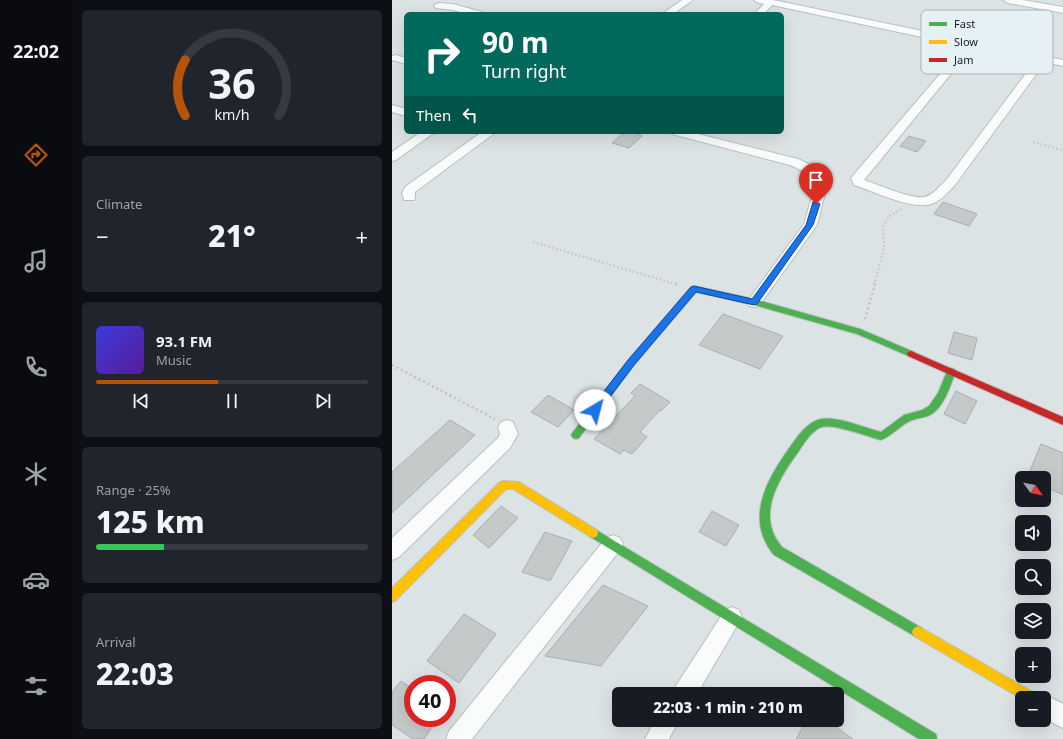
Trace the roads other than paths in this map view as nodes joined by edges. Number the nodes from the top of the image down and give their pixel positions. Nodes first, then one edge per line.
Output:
1 (688, 0) edge
2 (759, 0) edge
3 (1008, 0) edge
4 (770, 2) junction
5 (439, 6) dead end
6 (1063, 10) edge
7 (471, 12) edge
8 (671, 12) edge
9 (761, 12) edge
10 (921, 34) edge
11 (396, 58) dead end
12 (404, 60) edge
13 (1053, 61) edge
14 (1063, 63) edge
15 (945, 74) edge
16 (1031, 74) edge
17 (392, 108) edge
18 (404, 112) edge
19 (426, 134) edge
20 (487, 134) edge
21 (684, 134) edge
22 (392, 157) edge
23 (409, 197) dead end
24 (754, 302) junction
25 (952, 371) junction
26 (1063, 421) edge
27 (507, 427) road end
28 (576, 434) dead end
29 (613, 544) junction
30 (392, 551) edge
31 (392, 596) edge
32 (732, 617) junction
33 (688, 687) edge
34 (1020, 691) edge
35 (1051, 709) edge
36 (1063, 717) edge
37 (664, 727) edge
38 (457, 739) edge
39 (656, 739) edge
40 (931, 739) edge

1 - 8 street
2 - 4 street
3 - 6 street
4 - 9 street
4 - 10 street
5 - 7 street
11 - 12 street
13 - 14 street
15 - 16 street
17 - 18 street
19 - 22 street
20 - 23 street
21 - 24 street
24 - 25 street
24 - 28 street
25 - 26 street
25 - 34 street
27 - 30 street
29 - 31 street
29 - 32 street
29 - 38 street
32 - 33 street
32 - 40 street
35 - 36 street
37 - 39 street

